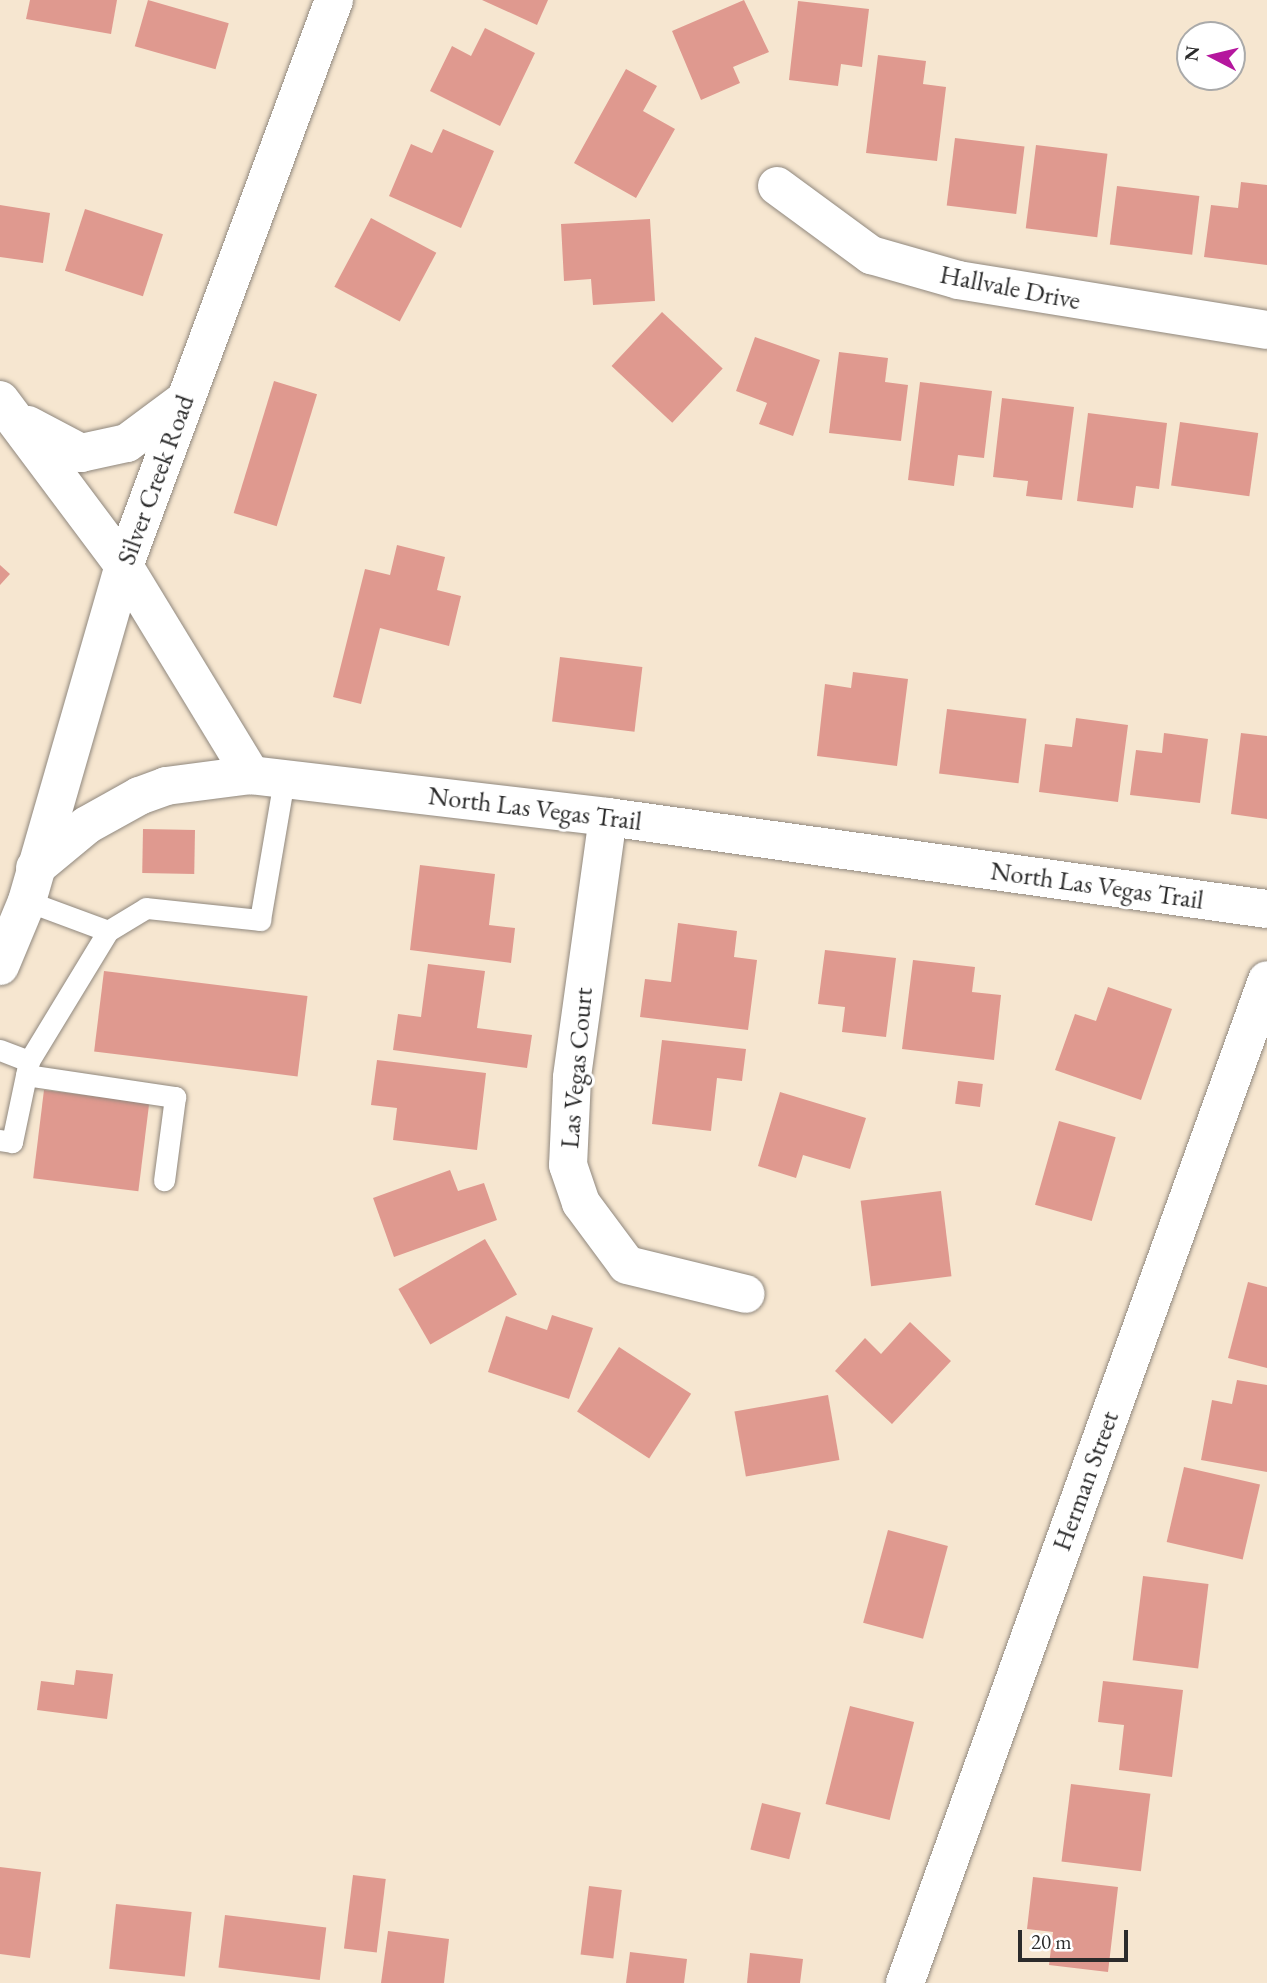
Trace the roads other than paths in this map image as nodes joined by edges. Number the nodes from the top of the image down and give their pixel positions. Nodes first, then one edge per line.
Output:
1 (334, 0) edge
2 (777, 186) dead end
3 (1267, 330) edge
4 (185, 400) junction
5 (10, 410) edge
6 (124, 566) junction
7 (267, 777) junction
8 (608, 817) junction
9 (31, 884) junction
10 (1267, 909) edge
11 (108, 932) junction
12 (0, 966) edge
13 (1267, 980) edge
14 (0, 1050) edge
15 (28, 1068) junction
16 (0, 1140) edge
17 (164, 1180) dead end
18 (746, 1294) dead end
19 (905, 1983) edge

1 - 4 street, Silver Creek Road
2 - 3 street, Hallvale Drive
4 - 5 street
4 - 6 street, Silver Creek Road
5 - 6 street
6 - 7 street
6 - 9 street, Silver Creek Road
7 - 8 street, North Las Vegas Trail
7 - 9 street, North Las Vegas Trail
7 - 11 lane
8 - 10 street, North Las Vegas Trail
8 - 18 street, Las Vegas Court
9 - 11 lane
9 - 12 street, Silver Creek Road
11 - 15 lane
13 - 19 street, Herman Street
14 - 15 lane
15 - 16 lane
15 - 17 lane

